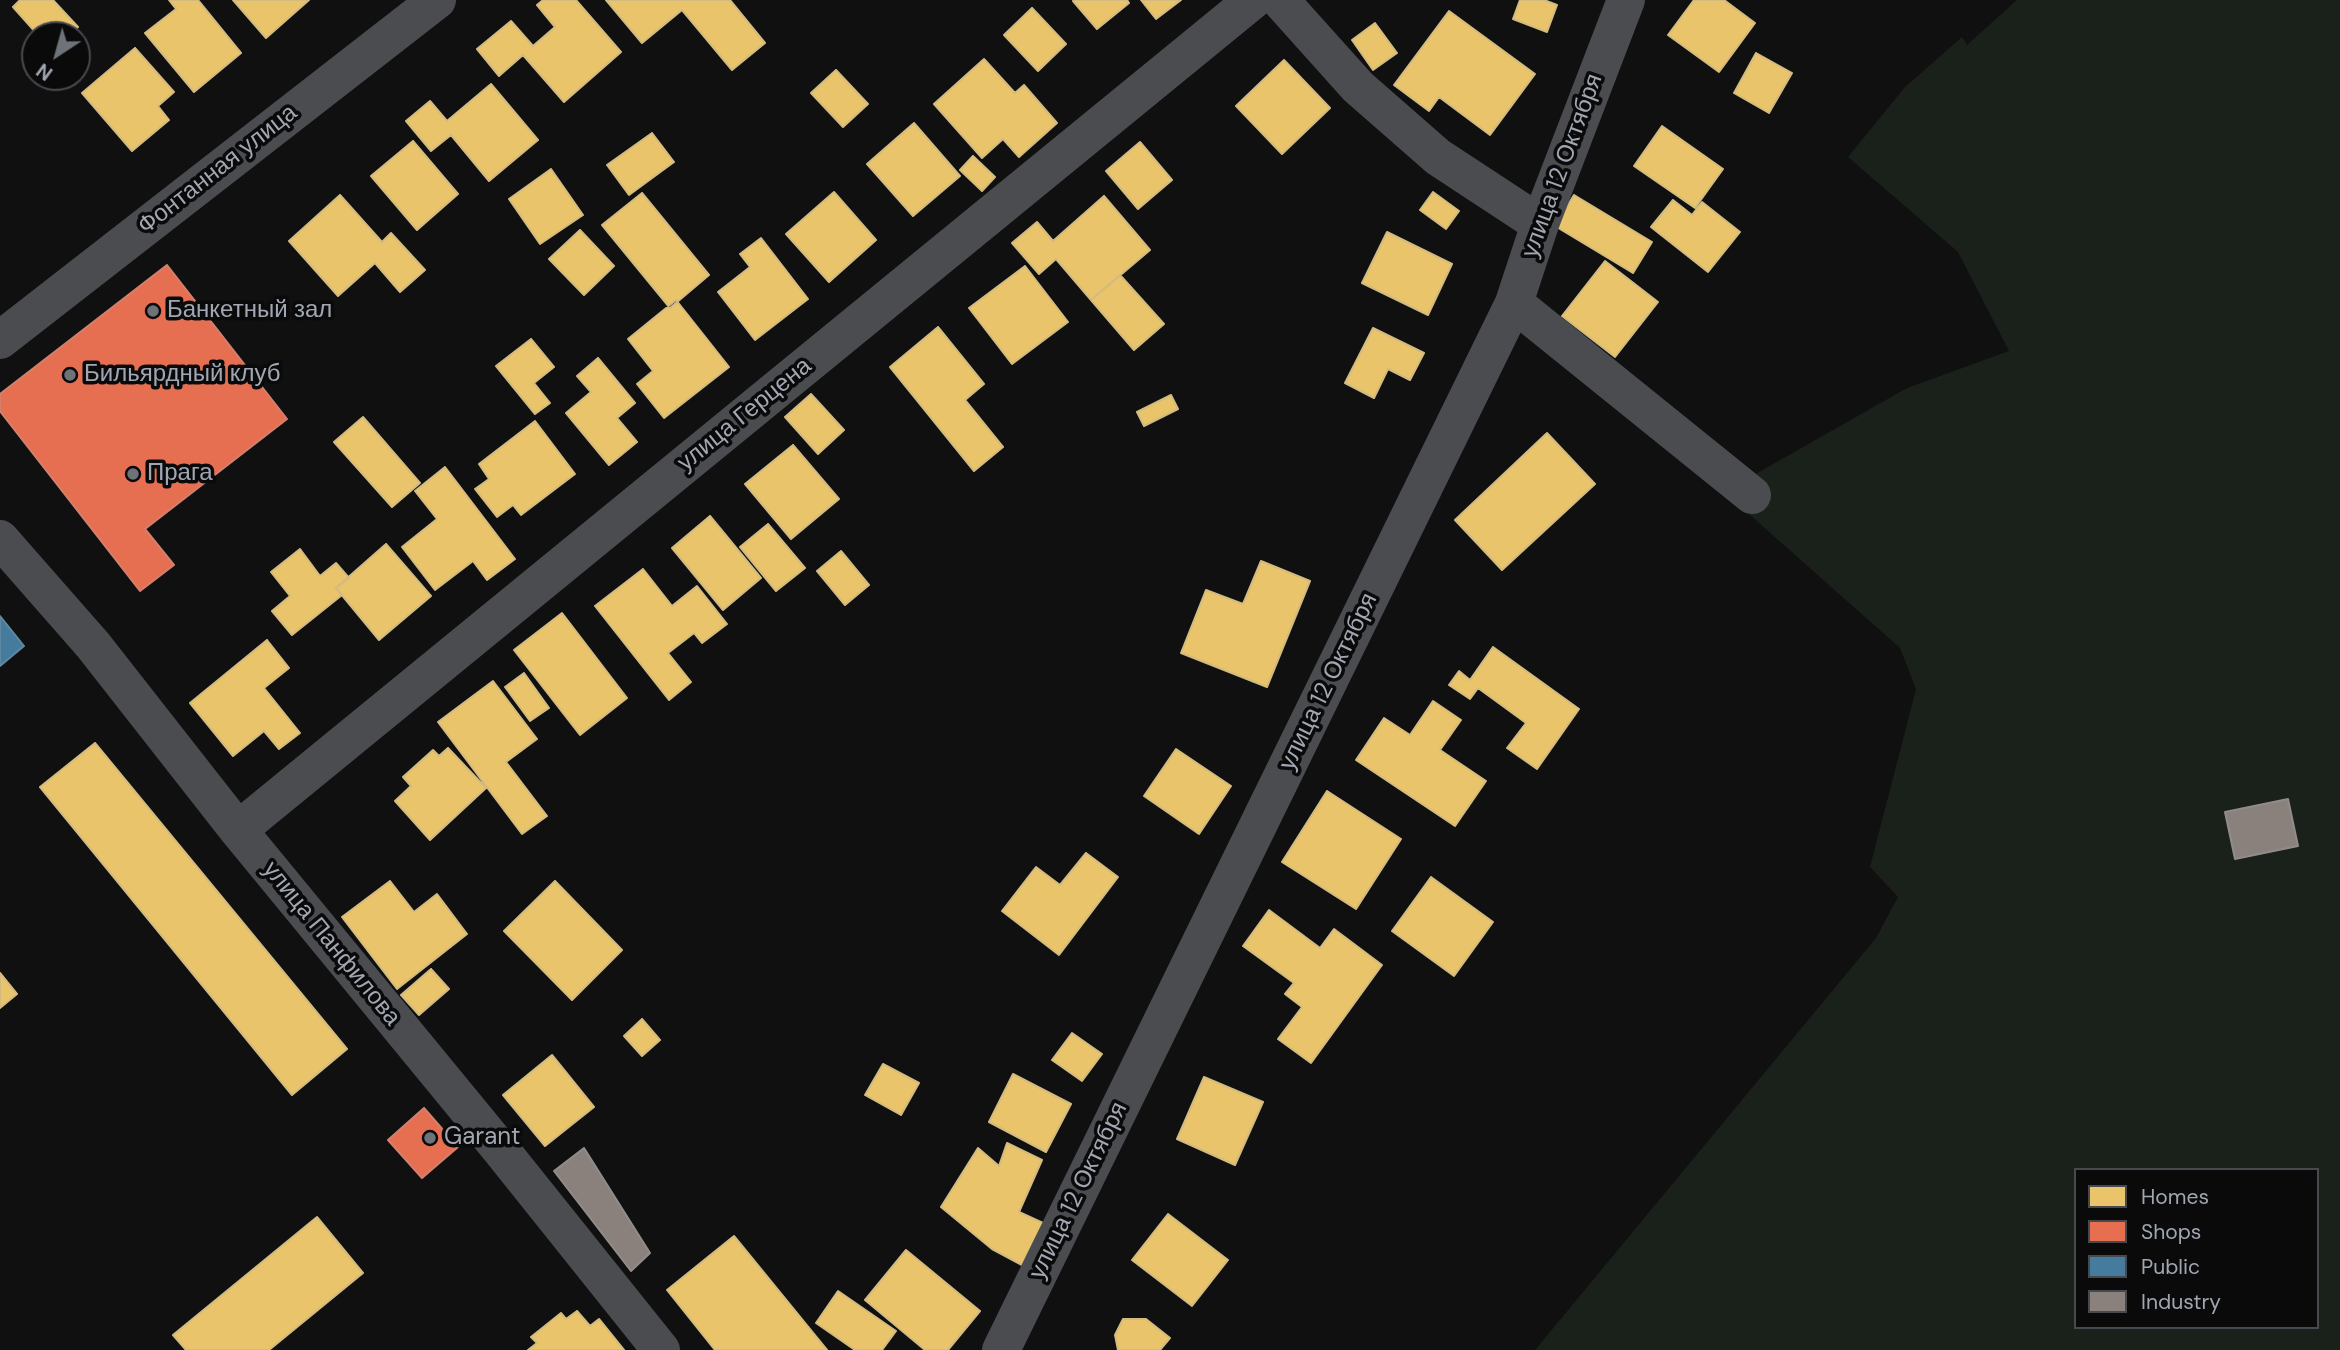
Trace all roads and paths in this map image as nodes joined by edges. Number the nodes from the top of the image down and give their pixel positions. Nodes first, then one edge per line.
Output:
1 (437, 0) edge
2 (1253, 0) edge
3 (1280, 0) edge
4 (1626, 0) edge
5 (1540, 224) junction
6 (1514, 303) junction
7 (0, 340) edge
8 (1752, 495) dead end
9 (0, 539) edge
10 (238, 830) junction
11 (661, 1350) edge
12 (1001, 1350) edge

1 - 7 street, Фонтанная улица
2 - 10 street, улица Герцена
3 - 5 street
4 - 5 street, улица 12 Октября
5 - 6 street, улица 12 Октября
6 - 8 street
6 - 12 street, улица 12 Октября
9 - 10 street, улица Панфилова
10 - 11 street, улица Панфилова

